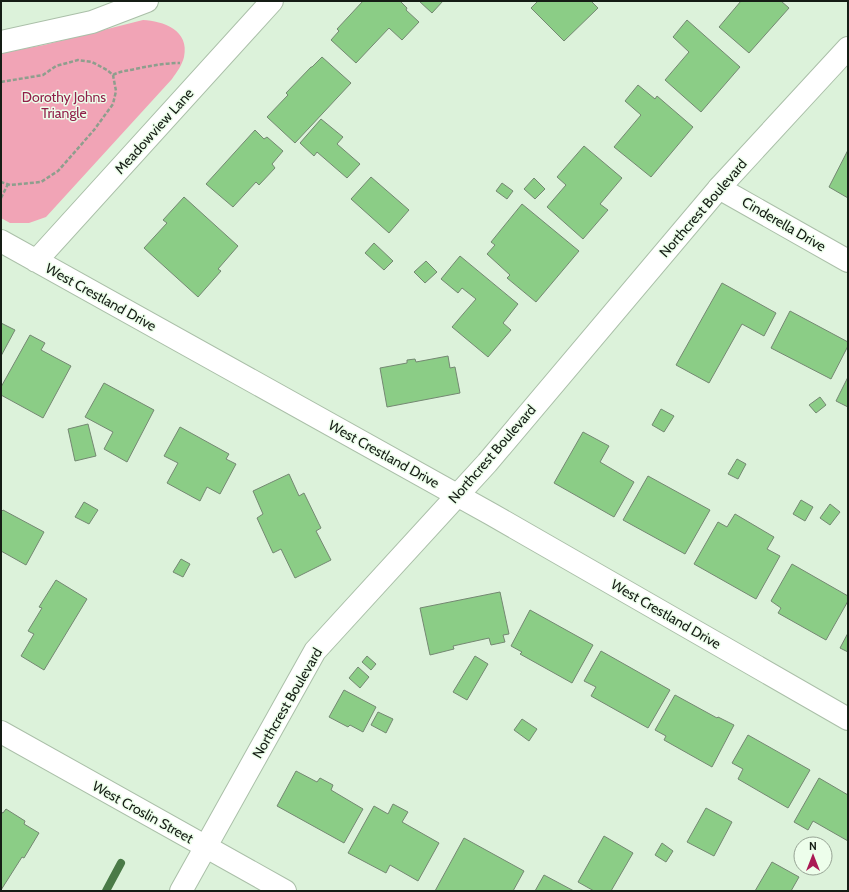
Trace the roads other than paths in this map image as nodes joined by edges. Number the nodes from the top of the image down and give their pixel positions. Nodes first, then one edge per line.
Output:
1 (148, 1) edge
2 (272, 1) edge
3 (1, 42) edge
4 (848, 48) edge
5 (719, 188) junction
6 (1, 241) edge
7 (36, 260) junction
8 (848, 261) edge
9 (457, 495) junction
10 (848, 718) edge
11 (1, 732) edge
12 (206, 846) junction
13 (181, 891) edge
14 (286, 891) edge

1 - 3 street
2 - 7 street, Meadowview Lane
4 - 5 street, Northcrest Boulevard
5 - 8 street, Cinderella Drive
5 - 9 street, Northcrest Boulevard
6 - 7 street, West Crestland Drive
7 - 9 street, West Crestland Drive
9 - 10 street, West Crestland Drive
9 - 12 street, Northcrest Boulevard
11 - 12 street, West Croslin Street
12 - 13 street, Northcrest Boulevard
12 - 14 street, West Croslin Street

